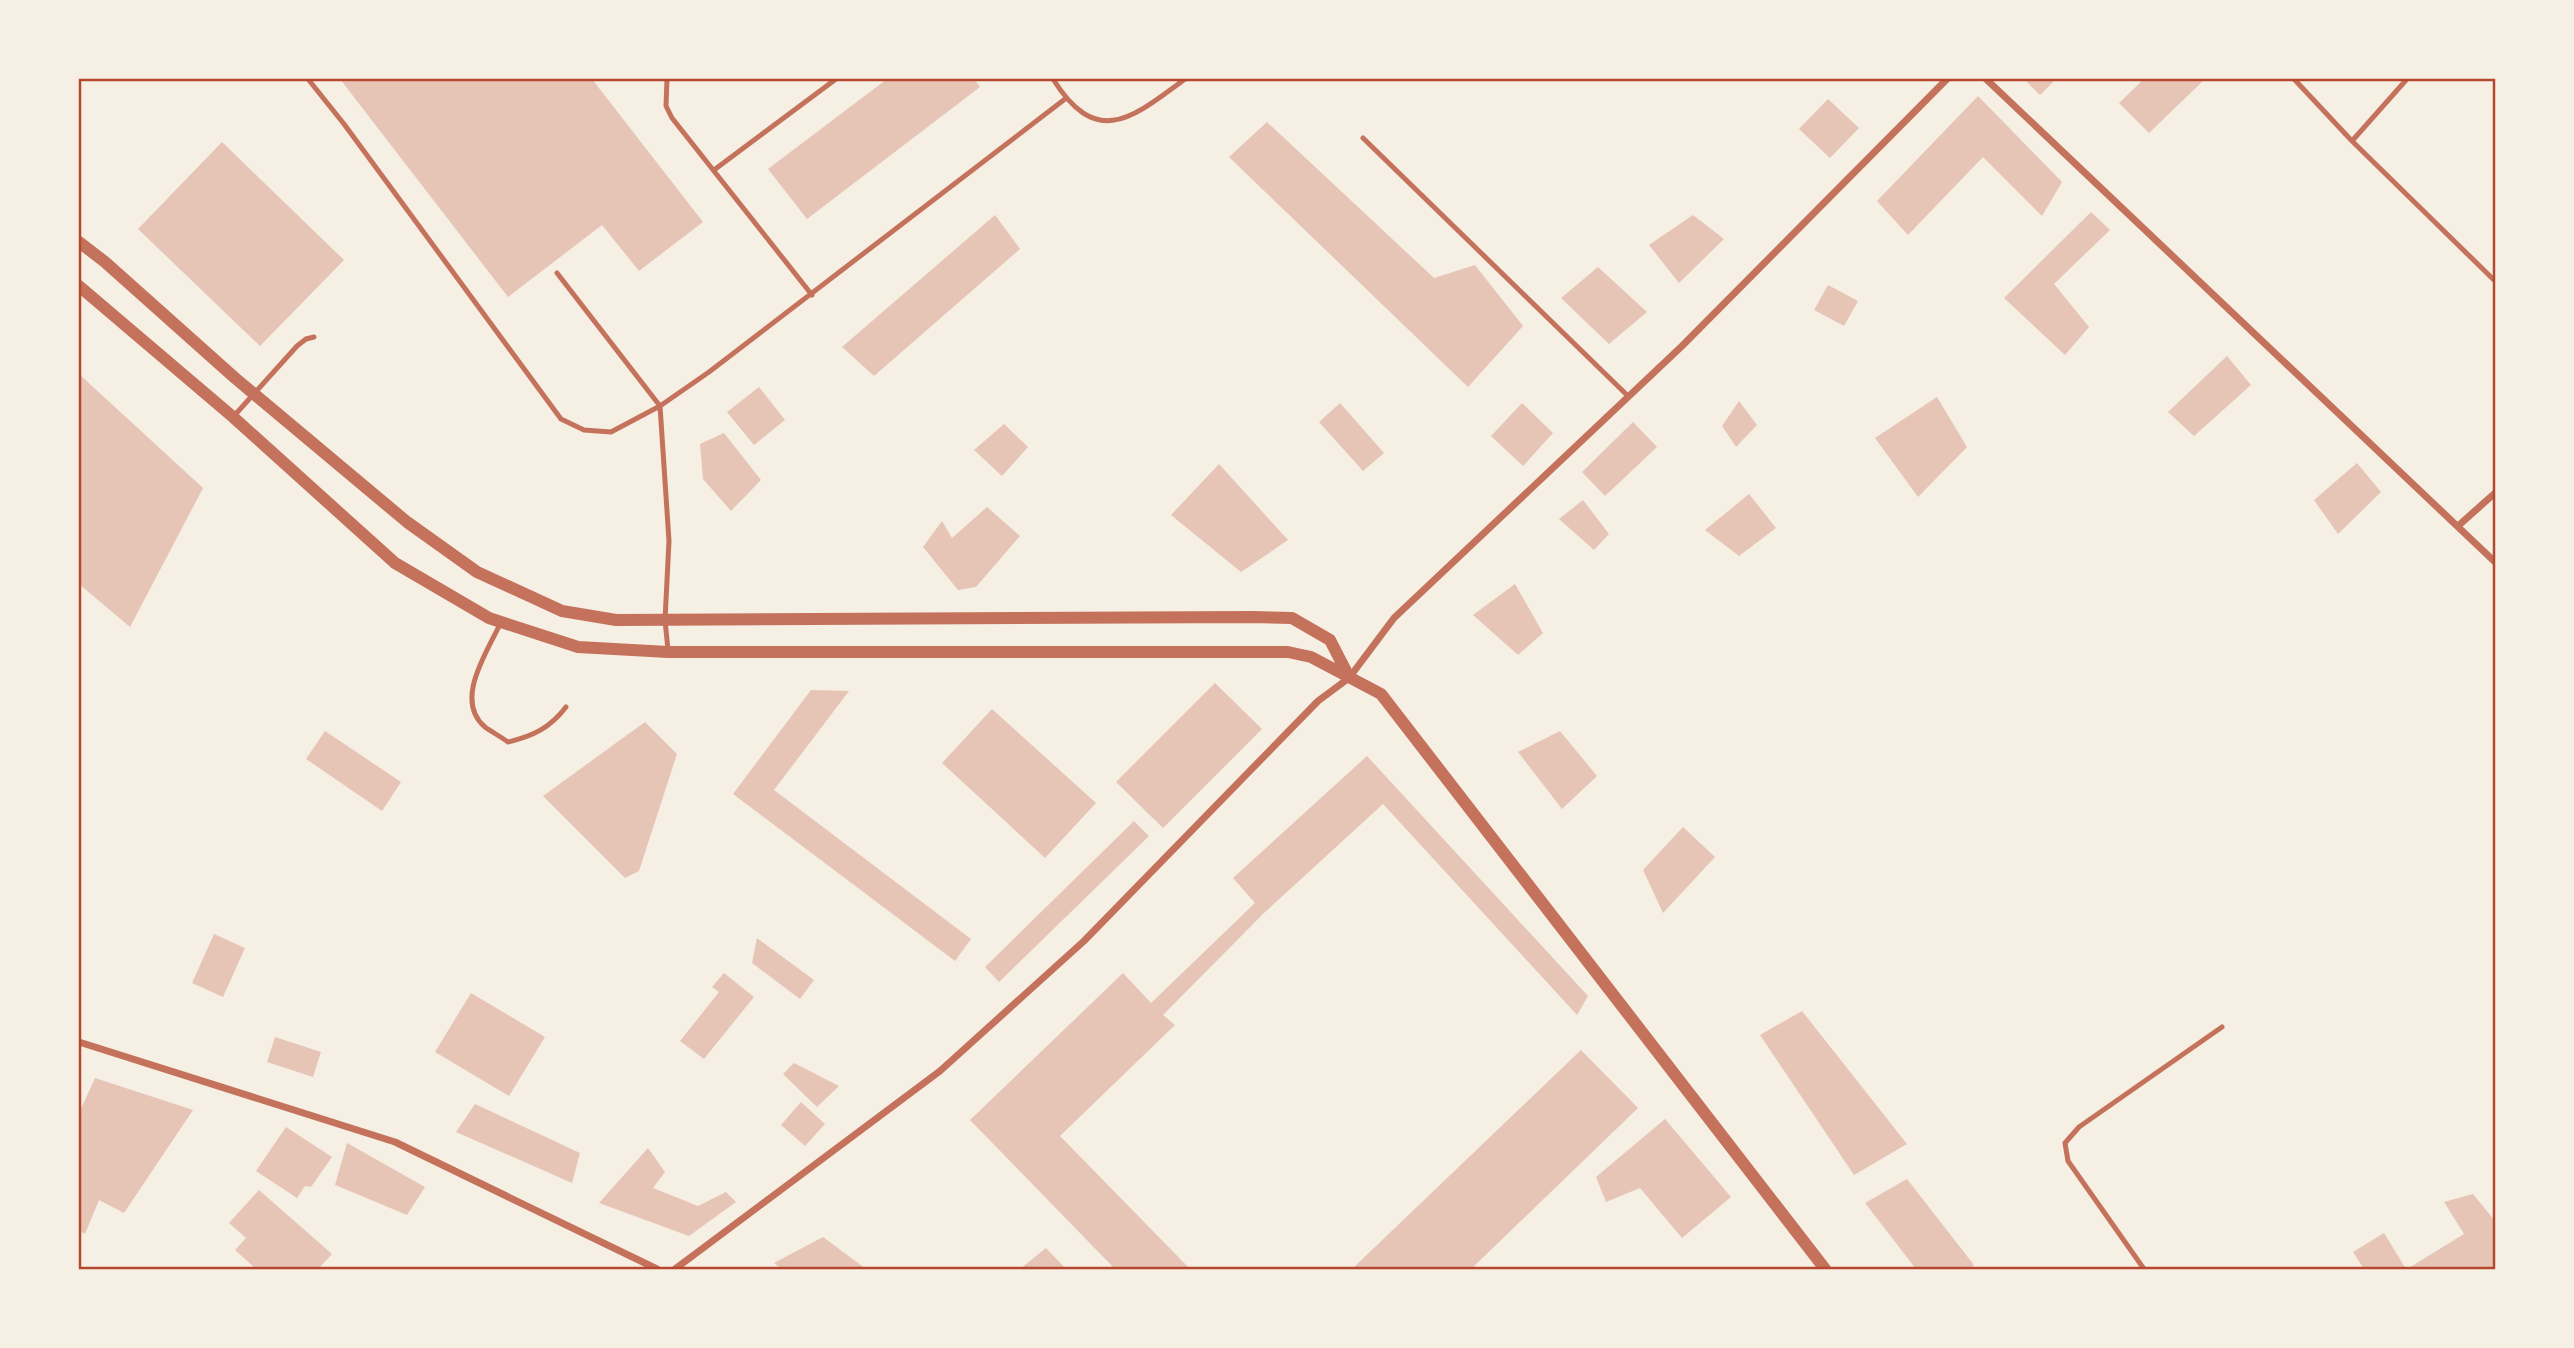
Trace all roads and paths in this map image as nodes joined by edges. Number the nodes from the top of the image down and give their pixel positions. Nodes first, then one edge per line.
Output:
1 (308, 79) edge
2 (667, 79) edge
3 (836, 79) edge
4 (1053, 79) edge
5 (1185, 79) edge
6 (1947, 79) edge
7 (1986, 79) edge
8 (2294, 79) edge
9 (2407, 79) edge
10 (1065, 99) junction
11 (1363, 138) dead end
12 (2352, 141) junction
13 (713, 170) junction
14 (79, 242) edge
15 (557, 273) dead end
16 (2495, 281) edge
17 (79, 286) edge
18 (812, 295) junction
19 (314, 337) dead end
20 (253, 393) junction
21 (1628, 396) junction
22 (660, 406) junction
23 (233, 417) junction
24 (2495, 493) edge
25 (2458, 526) junction
26 (2495, 562) edge
27 (665, 620) junction
28 (501, 622) junction
29 (668, 652) junction
30 (1349, 678) junction
31 (566, 707) dead end
32 (2222, 1027) dead end
33 (79, 1042) edge
34 (657, 1269) edge
35 (675, 1269) edge
36 (1825, 1269) edge
37 (2144, 1269) edge

1 - 22 lane
2 - 13 lane
3 - 13 lane
4 - 10 lane
5 - 10 lane
6 - 21 street
7 - 25 street
8 - 12 lane
9 - 12 lane
10 - 18 lane
11 - 21 lane
12 - 16 lane
13 - 18 lane
14 - 20 street
15 - 22 lane
17 - 23 street
18 - 22 lane
19 - 20 lane
20 - 23 lane
20 - 27 street
21 - 30 street
22 - 27 lane
23 - 28 street
24 - 25 street
25 - 26 street
27 - 29 lane
27 - 30 street
28 - 29 street
28 - 31 lane
29 - 30 street
30 - 35 street
30 - 36 street
32 - 37 lane
33 - 34 street

